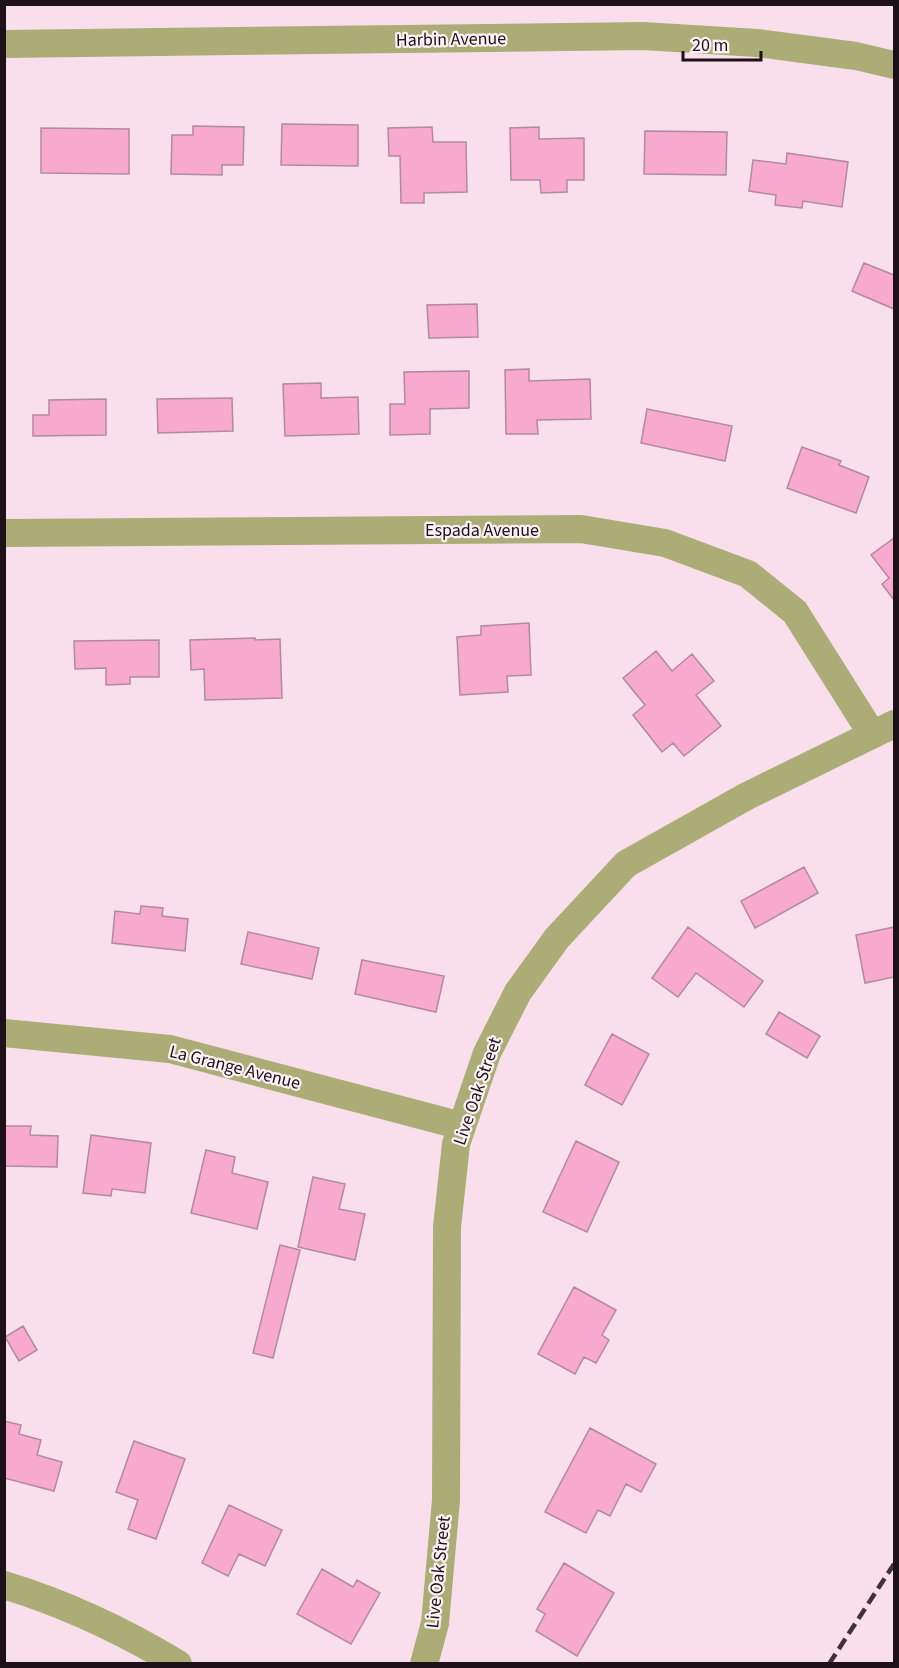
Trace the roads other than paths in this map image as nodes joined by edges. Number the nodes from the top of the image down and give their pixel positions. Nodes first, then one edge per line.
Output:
1 (4, 44) edge
2 (894, 66) edge
3 (4, 533) edge
4 (883, 729) edge
5 (4, 1033) edge
6 (462, 1126) junction
7 (4, 1585) edge
8 (178, 1664) edge
9 (424, 1664) edge

1 - 2 street, Harbin Avenue
3 - 4 street, Espada Avenue
4 - 6 street, Live Oak Street
5 - 6 street, La Grange Avenue
6 - 9 street, Live Oak Street
7 - 8 street

